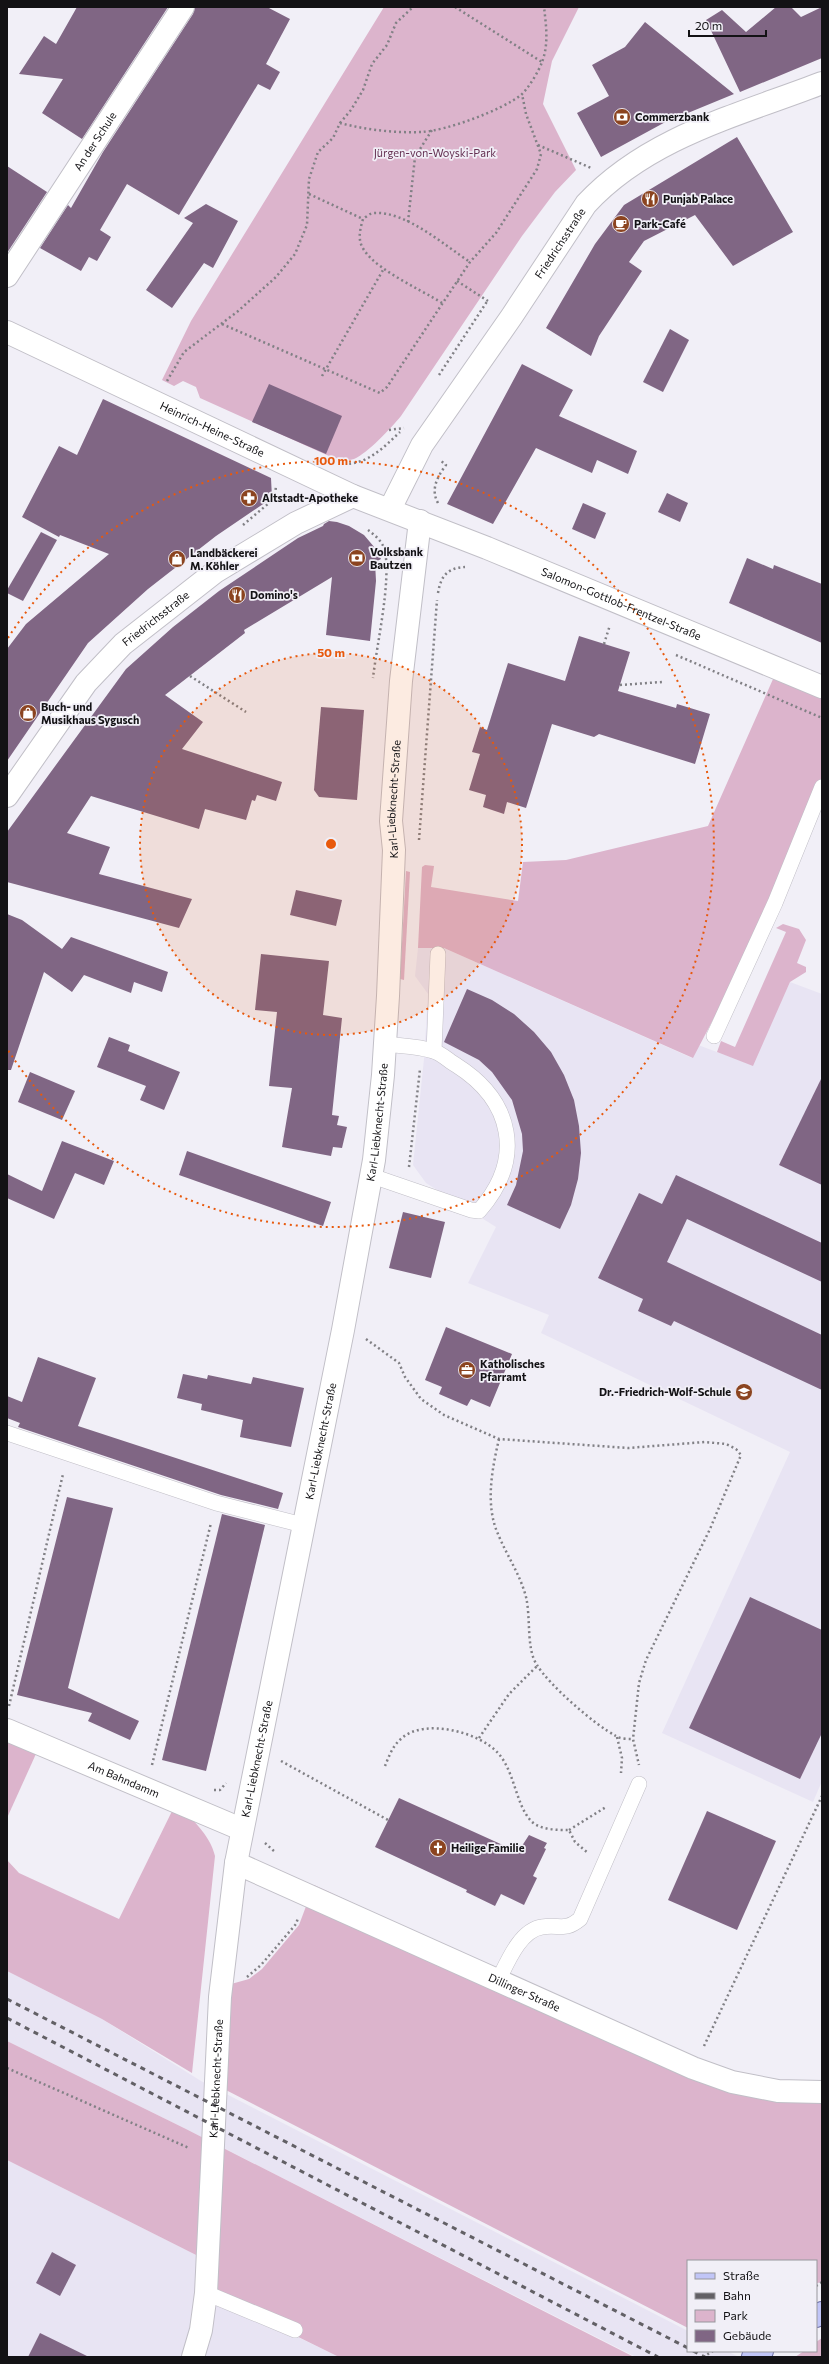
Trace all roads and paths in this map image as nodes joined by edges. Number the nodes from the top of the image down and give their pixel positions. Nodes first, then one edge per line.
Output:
1 (183, 7) edge
2 (413, 7) edge
3 (455, 7) edge
4 (544, 7) edge
5 (542, 62) junction
6 (822, 83) edge
7 (522, 94) junction
8 (340, 123) junction
9 (432, 130) junction
10 (538, 144) junction
11 (616, 176) junction
12 (309, 194) junction
13 (363, 219) junction
14 (408, 222) junction
15 (470, 262) junction
16 (383, 270) junction
17 (7, 276) edge
18 (457, 281) junction
19 (488, 300) junction
20 (442, 303) junction
21 (493, 304) dead end
22 (222, 324) junction
23 (7, 332) edge
24 (326, 369) junction
25 (322, 376) dead end
26 (438, 377) dead end
27 (156, 401) junction
28 (408, 422) dead end
29 (404, 428) junction
30 (390, 430) dead end
31 (422, 445) junction
32 (339, 464) dead end
33 (275, 482) dead end
34 (352, 496) junction
35 (390, 509) junction
36 (442, 509) dead end
37 (420, 521) junction
38 (240, 527) dead end
39 (366, 528) dead end
40 (468, 566) dead end
41 (612, 618) dead end
42 (604, 644) dead end
43 (190, 676) dead end
44 (373, 678) dead end
45 (662, 682) dead end
46 (620, 685) dead end
47 (822, 687) edge
48 (246, 712) dead end
49 (822, 787) edge
50 (7, 796) edge
51 (419, 845) dead end
52 (438, 954) dead end
53 (714, 1036) dead end
54 (385, 1044) junction
55 (427, 1050) junction
56 (372, 1176) junction
57 (392, 1183) junction
58 (343, 1330) junction
59 (7, 1433) edge
60 (499, 1439) junction
61 (68, 1454) junction
62 (216, 1502) junction
63 (303, 1525) junction
64 (537, 1666) junction
65 (9, 1709) dead end
66 (7, 1730) edge
67 (617, 1737) junction
68 (479, 1738) junction
69 (633, 1739) junction
70 (257, 1752) junction
71 (385, 1766) dead end
72 (622, 1778) dead end
73 (639, 1784) joint
74 (147, 1789) junction
75 (822, 1796) edge
76 (607, 1806) dead end
77 (388, 1820) dead end
78 (241, 1829) junction
79 (569, 1830) junction
80 (264, 1840) dead end
81 (278, 1854) dead end
82 (606, 1862) junction
83 (236, 1863) junction
84 (308, 1894) junction
85 (498, 1981) junction
86 (221, 1984) junction
87 (7, 2068) edge
88 (693, 2068) junction
89 (822, 2092) edge
90 (212, 2159) junction
91 (206, 2293) junction
92 (295, 2330) dead end
93 (193, 2357) edge

1 - 17 street, An der Schule
2 - 8 path
3 - 5 path
4 - 5 path
5 - 7 path
6 - 11 street, Friedrichsstraße
7 - 9 path
7 - 10 path
8 - 9 path
8 - 12 path
9 - 14 path
10 - 11 path
10 - 15 path
11 - 31 street, Friedrichsstraße
12 - 13 path
12 - 22 path
13 - 14 path
13 - 16 path
14 - 15 path
15 - 18 path
16 - 20 path
16 - 24 path
18 - 19 path
18 - 20 path
19 - 21 path
19 - 26 path
20 - 24 path
22 - 24 path
22 - 27 path
23 - 27 street, Heinrich-Heine-Straße
24 - 25 path
27 - 34 street, Heinrich-Heine-Straße
28 - 29 path
29 - 30 path
29 - 31 path
29 - 32 path
31 - 35 street, Friedrichsstraße
31 - 36 path
33 - 38 path
34 - 35 street, Heinrich-Heine-Straße
34 - 50 street, Friedrichsstraße
35 - 37 street, Heinrich-Heine-Straße
37 - 47 street, Salomon-Gottlob-Frentzel-Straße
37 - 54 street, Karl-Liebknecht-Straße
39 - 44 path
40 - 51 path
41 - 42 path
43 - 48 path
45 - 46 path
49 - 53 lane
52 - 55 lane
54 - 55 lane
54 - 56 street, Karl-Liebknecht-Straße
55 - 57 path
55 - 57 lane
56 - 57 lane
56 - 58 street, Karl-Liebknecht-Straße
58 - 60 path
58 - 63 street, Karl-Liebknecht-Straße
59 - 61 lane
60 - 64 path
60 - 69 path
61 - 62 lane
61 - 65 path
62 - 63 lane
62 - 74 path
63 - 70 street, Karl-Liebknecht-Straße
64 - 67 path
64 - 68 path
66 - 74 street, Am Bahndamm
67 - 69 path
67 - 72 path
68 - 71 path
68 - 79 path
69 - 73 path
70 - 77 path
70 - 78 street, Karl-Liebknecht-Straße
73 - 82 lane
74 - 78 street, Am Bahndamm
75 - 88 path
76 - 79 path
78 - 83 street, Karl-Liebknecht-Straße
79 - 82 path
80 - 81 path
82 - 85 lane
83 - 84 street, Dillinger Straße
83 - 86 street, Karl-Liebknecht-Straße
84 - 85 street, Dillinger Straße
84 - 86 path
85 - 88 street, Dillinger Straße
86 - 90 street, Karl-Liebknecht-Straße
87 - 90 path
88 - 89 street, Dillinger Straße
90 - 91 street, Karl-Liebknecht-Straße
91 - 92 lane
91 - 93 street, Karl-Liebknecht-Straße

